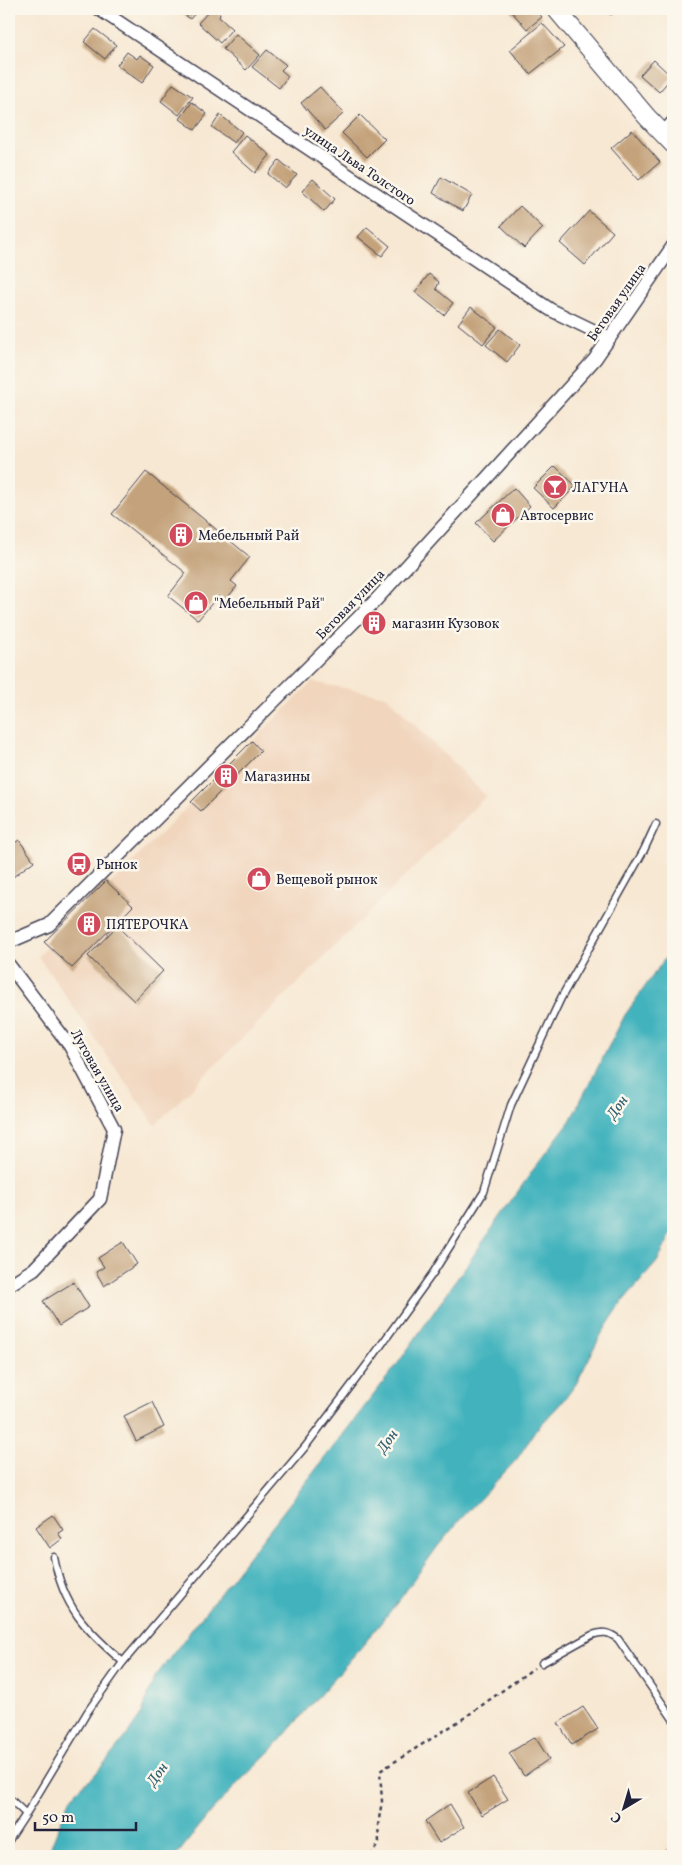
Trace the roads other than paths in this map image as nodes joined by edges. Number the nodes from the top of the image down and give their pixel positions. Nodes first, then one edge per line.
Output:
1 (100, 9) edge
2 (556, 9) edge
3 (670, 133) edge
4 (673, 246) edge
5 (609, 338) junction
6 (656, 824) dead end
7 (9, 942) edge
8 (9, 965) edge
9 (9, 1285) edge
10 (54, 1557) dead end
11 (124, 1662) junction
12 (542, 1663) road end
13 (673, 1719) edge
14 (9, 1798) edge
15 (26, 1814) junction
16 (9, 1840) edge

1 - 5 street, улица Льва Толстого
2 - 3 main road
4 - 5 street, Беговая улица
5 - 7 street, Беговая улица
6 - 11 lane
8 - 9 street, Луговая улица
10 - 11 lane
11 - 15 lane
12 - 13 lane
14 - 15 lane
15 - 16 lane

